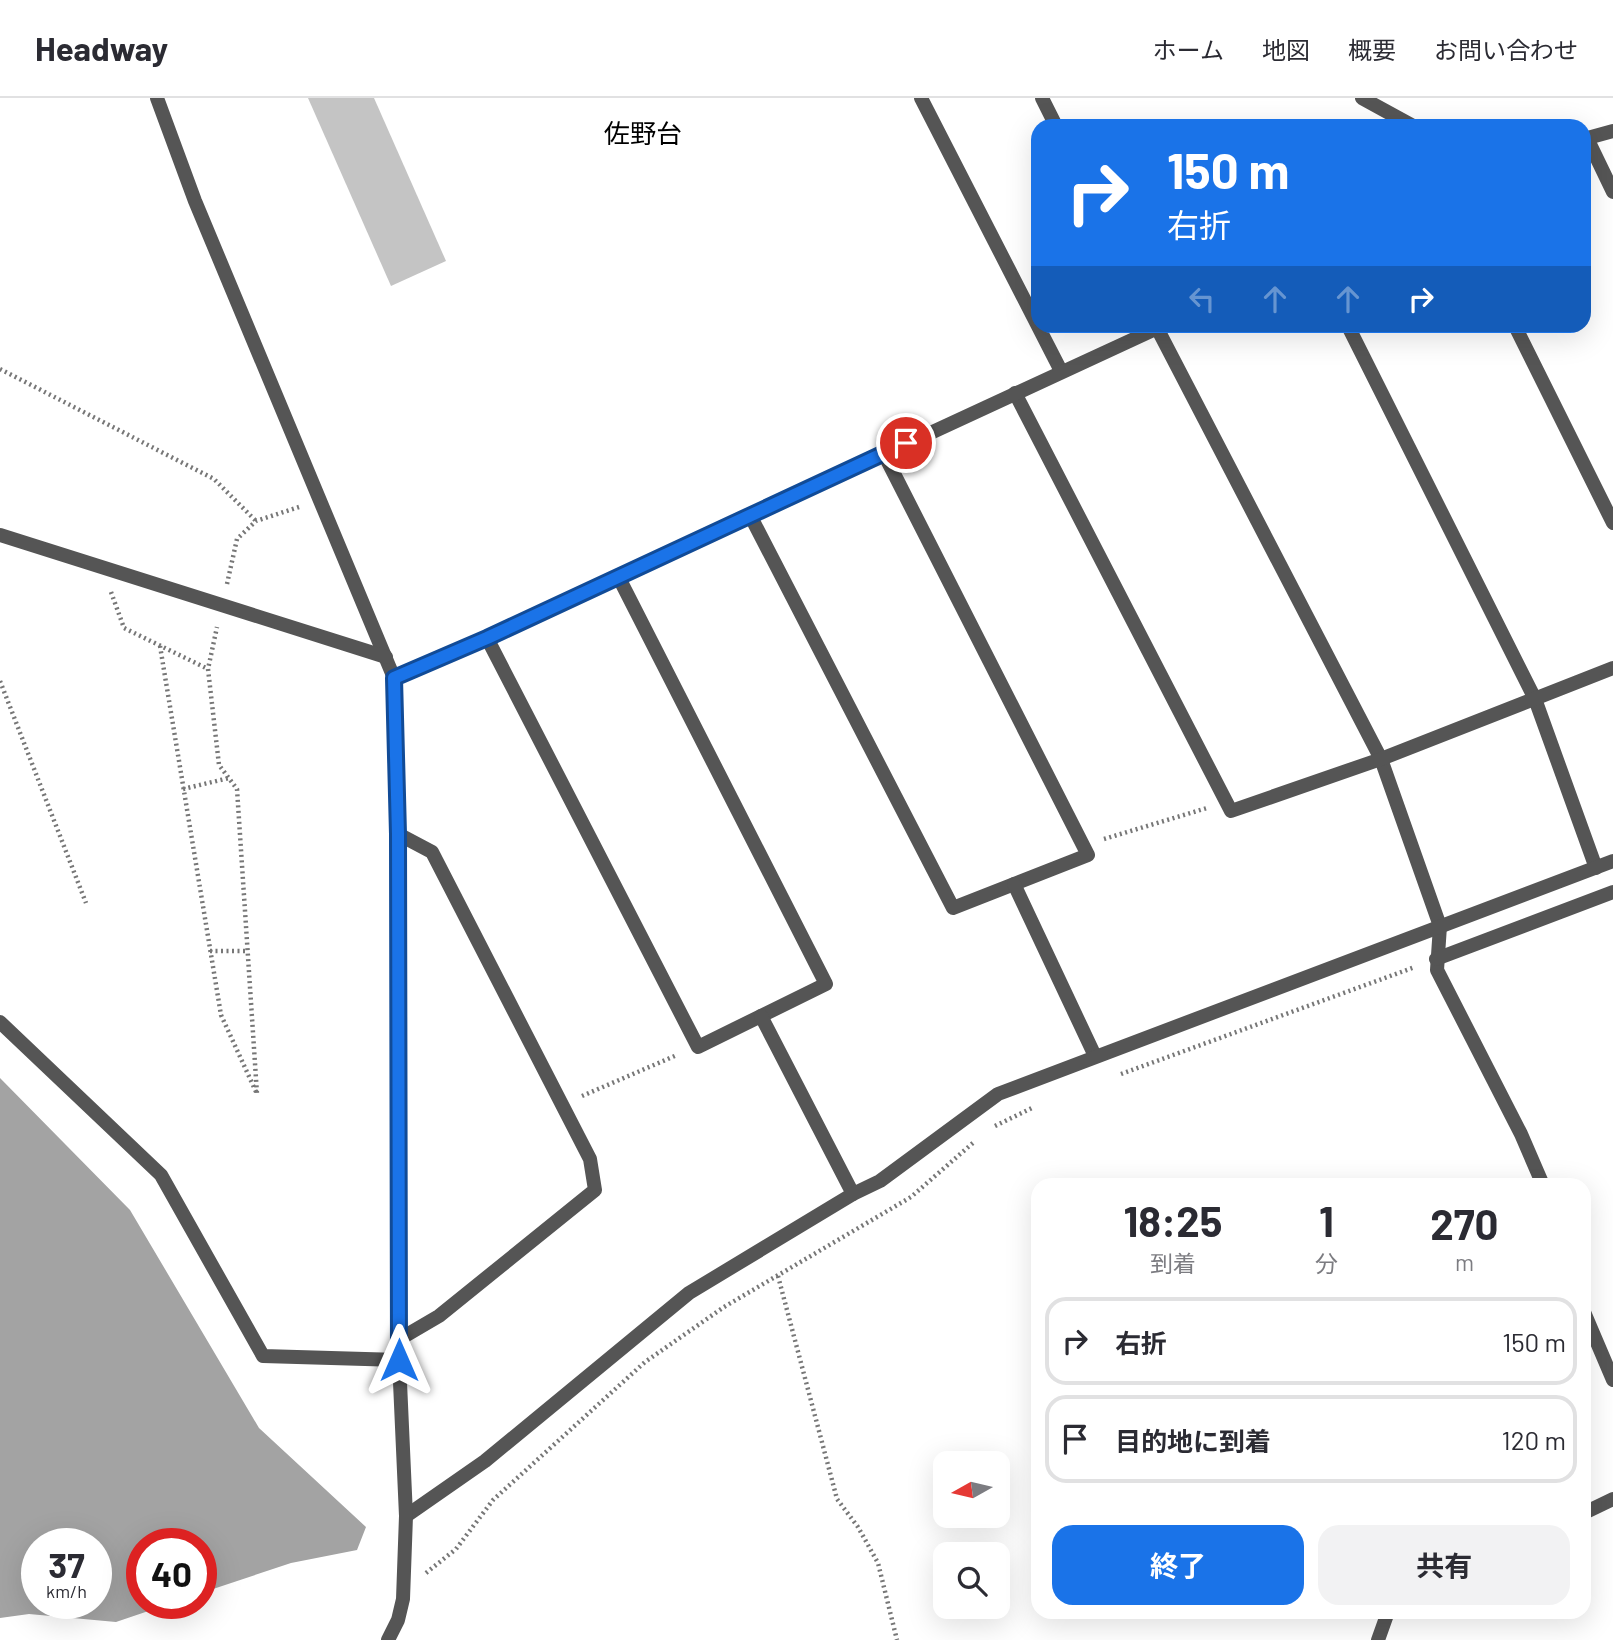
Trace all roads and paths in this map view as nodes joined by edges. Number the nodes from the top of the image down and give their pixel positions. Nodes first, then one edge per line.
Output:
1 (156, 98) edge
2 (921, 98) edge
3 (1042, 98) edge
4 (1362, 98) edge
5 (1052, 119) edge
6 (1400, 119) edge
7 (1613, 131) edge
8 (1591, 136) edge
9 (1591, 150) edge
10 (1613, 192) edge
11 (1031, 312) edge
12 (1042, 333) edge
13 (1143, 333) edge
14 (1162, 333) edge
15 (1352, 333) edge
16 (1518, 333) edge
17 (0, 369) edge
18 (1061, 371) junction
19 (1015, 393) junction
20 (884, 454) junction
21 (320, 501) junction
22 (751, 517) junction
23 (256, 522) junction
24 (1613, 523) edge
25 (0, 535) edge
26 (102, 567) junction
27 (618, 576) junction
28 (222, 605) junction
29 (487, 638) junction
30 (160, 646) junction
31 (386, 657) junction
32 (208, 668) junction
33 (1613, 668) edge
34 (394, 678) junction
35 (0, 681) edge
36 (1535, 699) junction
37 (1381, 759) junction
38 (229, 778) junction
39 (183, 789) junction
40 (1227, 802) junction
41 (398, 834) junction
42 (1083, 845) junction
43 (1613, 861) edge
44 (1596, 868) junction
45 (1014, 884) junction
46 (1613, 892) edge
47 (86, 903) dead end
48 (1440, 926) junction
49 (210, 951) junction
50 (248, 951) junction
51 (1436, 960) junction
52 (761, 1016) junction
53 (0, 1022) edge
54 (698, 1047) junction
55 (1095, 1056) junction
56 (1117, 1076) dead end
57 (1040, 1104) dead end
58 (562, 1105) junction
59 (990, 1129) dead end
60 (980, 1138) dead end
61 (1540, 1178) edge
62 (853, 1194) junction
63 (778, 1276) junction
64 (1591, 1328) edge
65 (398, 1340) junction
66 (399, 1360) junction
67 (1613, 1380) edge
68 (1613, 1499) edge
69 (1591, 1510) edge
70 (406, 1516) junction
71 (404, 1577) junction
72 (1386, 1619) edge
73 (388, 1640) edge
74 (897, 1640) edge
75 (1378, 1640) edge

1 - 21 street
2 - 11 street
3 - 5 street
4 - 6 street
7 - 8 street
9 - 10 street
12 - 18 street
13 - 18 street
14 - 37 street
15 - 36 street
16 - 24 street
17 - 23 path
18 - 19 street
19 - 20 street
19 - 40 street
20 - 22 street
20 - 42 street
21 - 23 path
21 - 31 street
22 - 27 street
22 - 45 street
23 - 28 path
25 - 26 street
26 - 28 street
26 - 30 path
27 - 29 street
27 - 52 street
28 - 31 street
28 - 32 path
29 - 34 street
29 - 54 street
30 - 32 path
30 - 39 path
31 - 34 street
32 - 38 path
33 - 36 street
34 - 41 street
35 - 47 path
36 - 37 street
36 - 44 street
37 - 40 street
37 - 48 street
38 - 39 path
38 - 50 path
39 - 49 path
40 - 42 path
41 - 58 street
41 - 65 street
42 - 45 street
43 - 44 street
44 - 48 street
45 - 55 street
46 - 51 street
48 - 51 street
48 - 55 street
49 - 50 path
49 - 50 path
51 - 56 path
51 - 61 street
52 - 54 street
52 - 62 street
53 - 66 street
54 - 58 path
55 - 62 street
57 - 59 path
58 - 65 street
60 - 63 path
62 - 70 street
63 - 71 path
63 - 74 path
64 - 67 street
65 - 66 street
66 - 70 street
68 - 69 street
70 - 71 street
71 - 73 street
72 - 75 street

